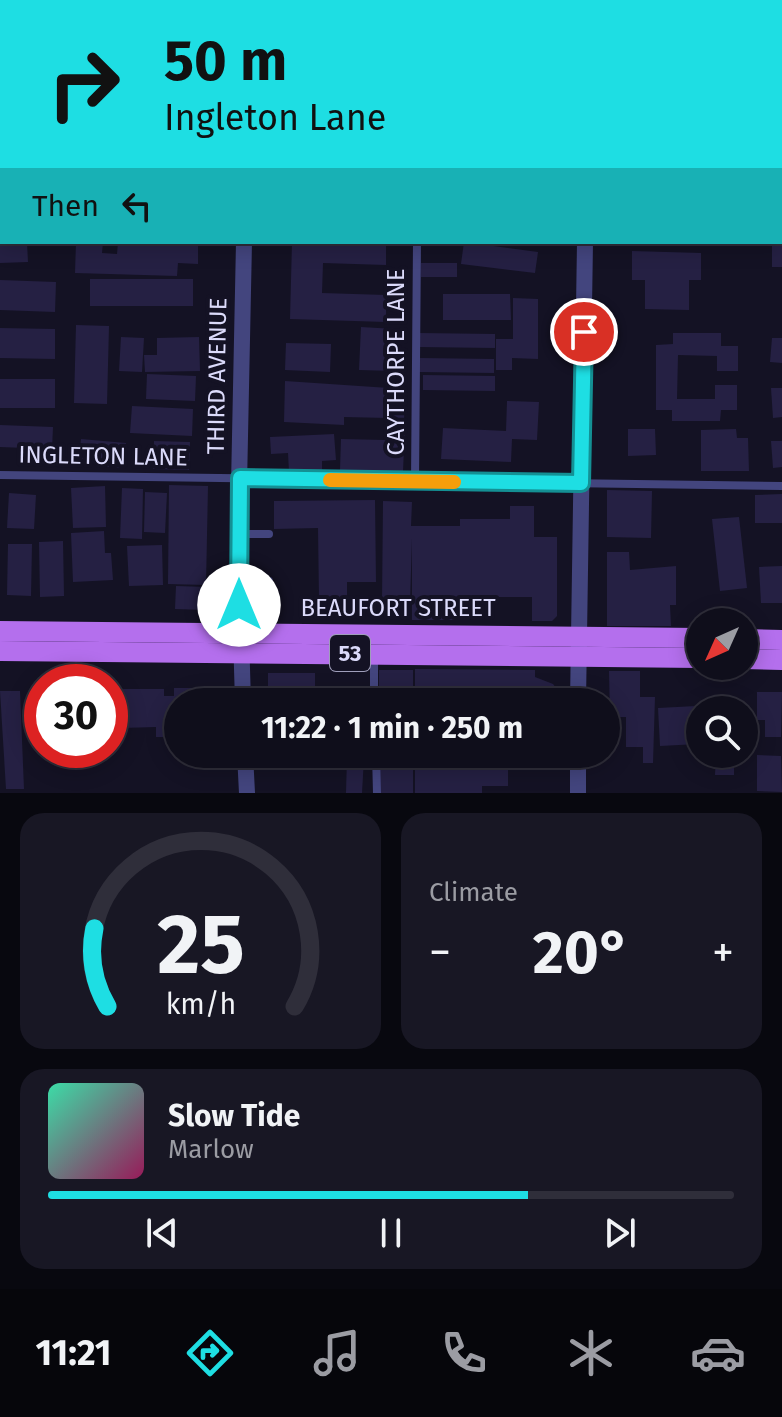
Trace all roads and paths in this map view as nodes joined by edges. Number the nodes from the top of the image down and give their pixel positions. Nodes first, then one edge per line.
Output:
1 (244, 244) edge
2 (417, 244) edge
3 (585, 244) edge
4 (0, 475) edge
5 (240, 478) junction
6 (415, 481) junction
7 (581, 483) junction
8 (782, 486) edge
9 (238, 534) junction
10 (269, 534) dead end
11 (239, 580) junction
12 (269, 581) dead end
13 (0, 631) edge
14 (239, 632) junction
15 (686, 639) edge
16 (758, 639) edge
17 (782, 640) edge
18 (578, 645) junction
19 (0, 651) edge
20 (374, 653) junction
21 (240, 654) junction
22 (686, 657) edge
23 (758, 659) edge
24 (782, 660) edge
25 (242, 688) edge
26 (374, 688) edge
27 (578, 688) edge
28 (246, 768) edge
29 (376, 768) edge
30 (578, 768) edge
31 (247, 793) edge
32 (377, 793) edge
33 (578, 793) edge

1 - 5 street, THIRD AVENUE
2 - 6 lane, CAYTHORPE LANE
3 - 7 street
4 - 5 lane, INGLETON LANE
5 - 6 lane, INGLETON LANE
5 - 9 street, THIRD AVENUE
6 - 7 lane, INGLETON LANE
7 - 8 lane, INGLETON LANE
7 - 18 street
9 - 10 lane
9 - 11 street, THIRD AVENUE
11 - 12 lane
11 - 14 street, THIRD AVENUE
13 - 14 main road, BEAUFORT STREET / 53
14 - 18 main road, BEAUFORT STREET / 53
14 - 21 street, THIRD AVENUE
15 - 18 main road, BEAUFORT STREET / 53
16 - 17 main road
18 - 20 main road, BEAUFORT STREET / 53
18 - 22 main road, BEAUFORT STREET / 53
18 - 27 street
19 - 21 main road, BEAUFORT STREET / 53
20 - 21 main road, BEAUFORT STREET / 53
20 - 26 lane
21 - 25 street, THIRD AVENUE
23 - 24 main road
28 - 31 street
29 - 32 lane
30 - 33 street

